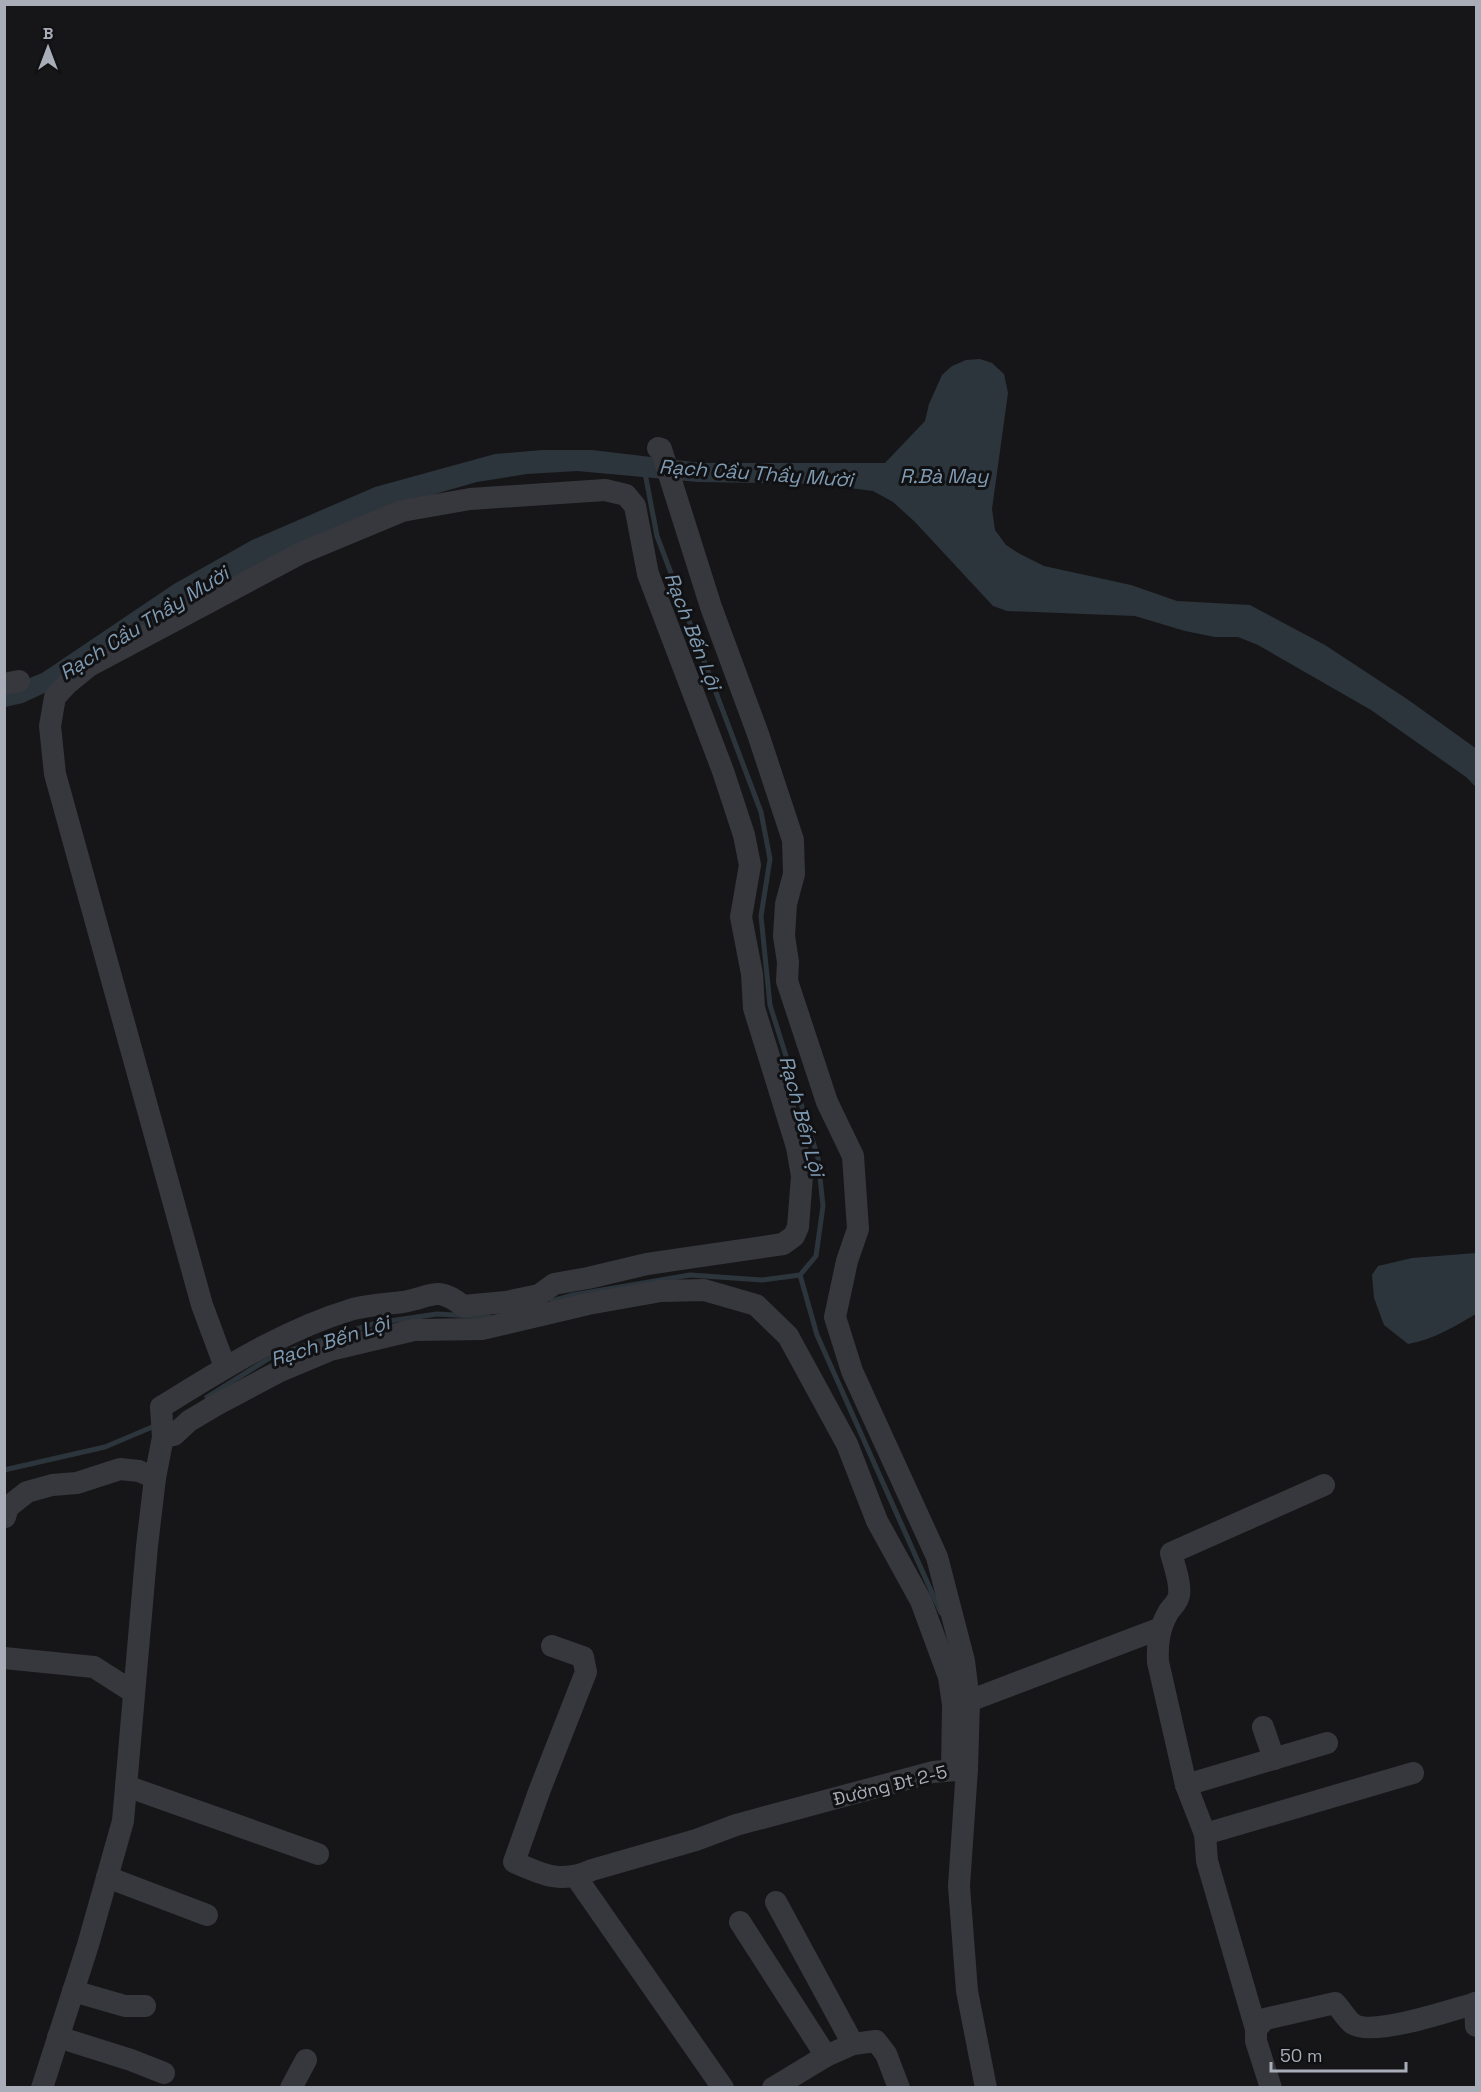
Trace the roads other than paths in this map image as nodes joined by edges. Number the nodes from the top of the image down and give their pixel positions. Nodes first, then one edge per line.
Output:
1 (661, 452) dead end
2 (225, 1367) junction
3 (162, 1430) junction
4 (155, 1478) junction
5 (1324, 1485) dead end
6 (5, 1517) edge
7 (1161, 1628) junction
8 (552, 1646) dead end
9 (4, 1658) edge
10 (133, 1692) junction
11 (969, 1701) junction
12 (1263, 1727) dead end
13 (1327, 1743) dead end
14 (1274, 1759) junction
15 (959, 1769) junction
16 (1413, 1773) dead end
17 (1186, 1785) junction
18 (126, 1786) junction
19 (1205, 1834) junction
20 (318, 1854) dead end
21 (107, 1877) junction
22 (576, 1877) junction
23 (776, 1902) dead end
24 (207, 1915) dead end
25 (740, 1922) dead end
26 (73, 1991) junction
27 (1476, 2003) edge
28 (145, 2006) dead end
29 (1476, 2026) edge
30 (1256, 2028) junction
31 (58, 2037) junction
32 (853, 2044) junction
33 (826, 2056) junction
34 (306, 2060) dead end
35 (164, 2073) dead end
36 (42, 2088) edge
37 (291, 2088) edge
38 (723, 2088) edge
39 (773, 2088) edge
40 (899, 2088) edge
41 (986, 2088) edge
42 (1271, 2088) edge

1 - 11 street
2 - 2 street
2 - 3 street
3 - 4 street
3 - 15 street
4 - 6 street
4 - 10 street
5 - 7 street
7 - 11 street
7 - 17 street
8 - 22 street
9 - 10 street
10 - 18 street
11 - 15 street
12 - 14 street
13 - 14 street
14 - 17 street
15 - 22 street, Đường Đt 2-5
15 - 41 street, Đường Đt 2-5
16 - 19 street
17 - 19 street
18 - 20 street
18 - 21 street
19 - 30 street
21 - 24 street
21 - 26 street
22 - 38 street
23 - 32 street
25 - 33 street
26 - 28 street
26 - 31 street
27 - 29 street
27 - 30 street
30 - 42 street
31 - 35 street
31 - 36 street
32 - 33 street
32 - 40 street
33 - 39 street
34 - 37 street

